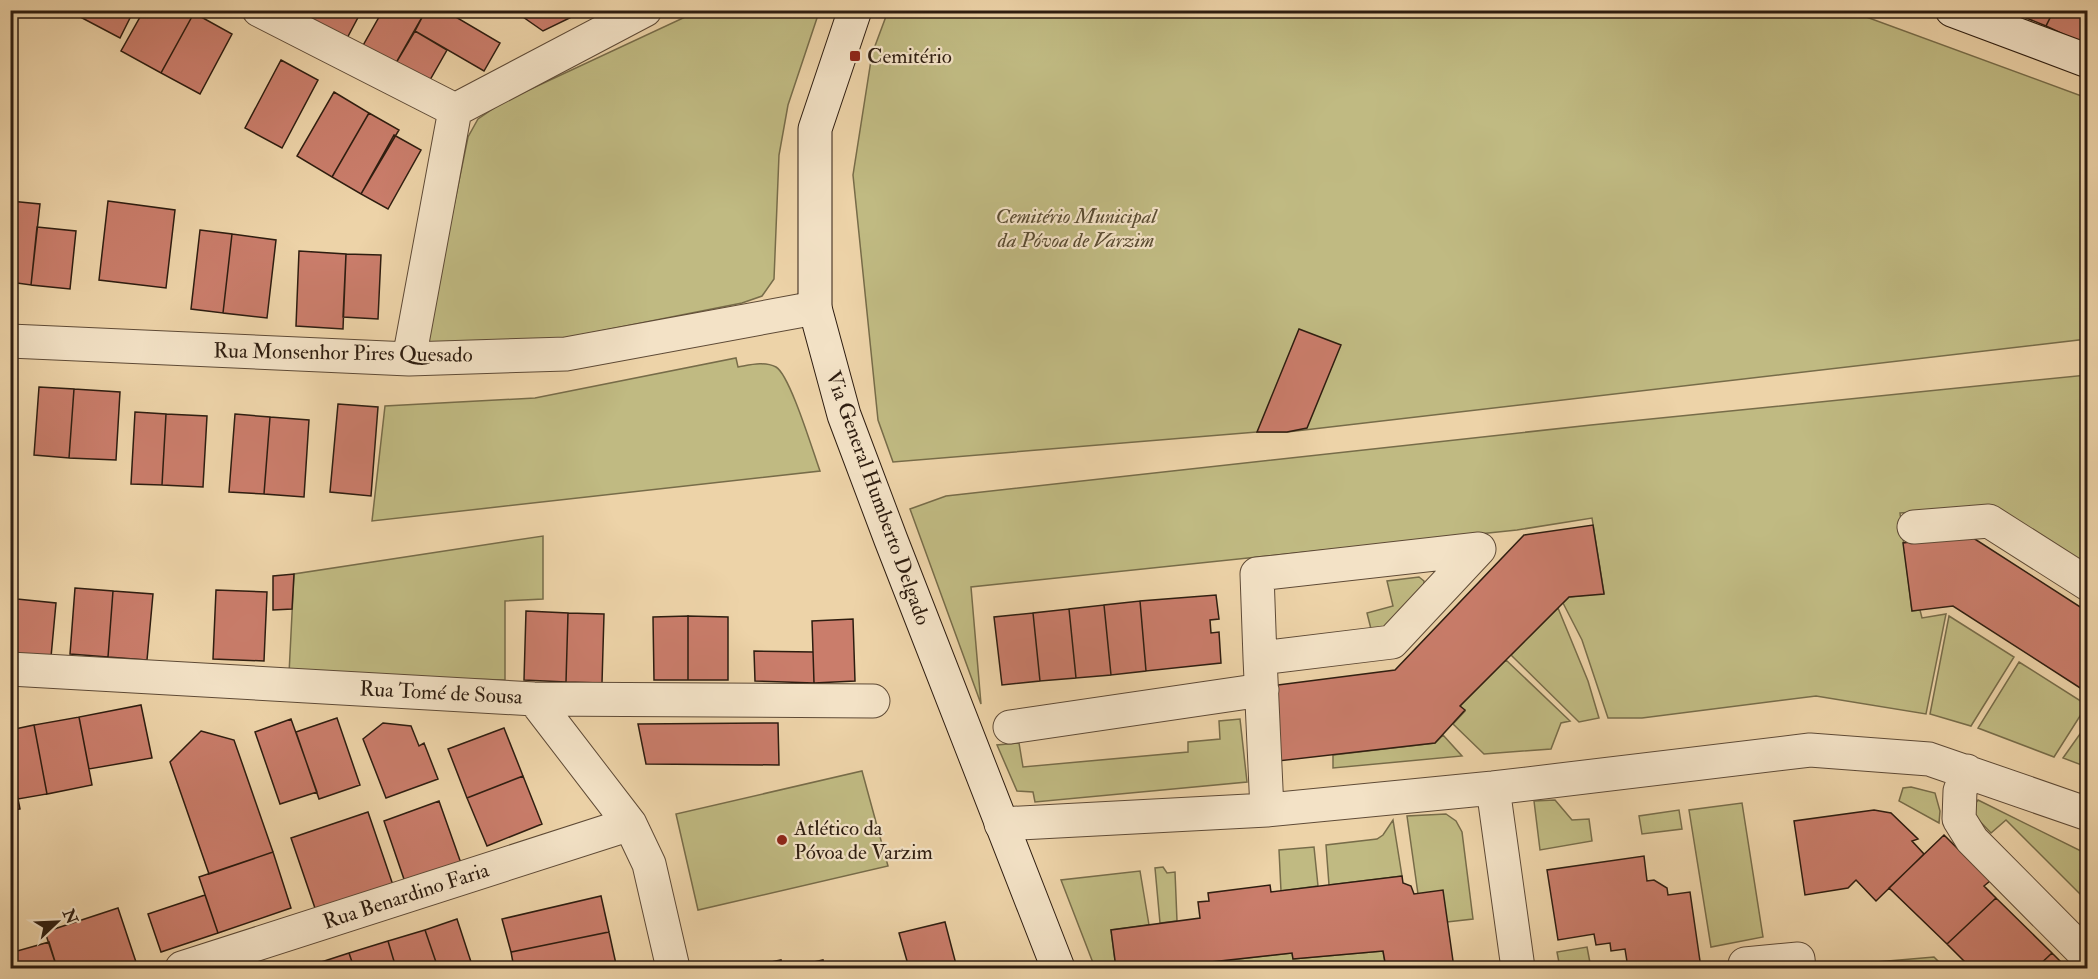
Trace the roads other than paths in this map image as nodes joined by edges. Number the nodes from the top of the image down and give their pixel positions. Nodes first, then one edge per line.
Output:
1 (259, 10) edge
2 (645, 10) edge
3 (855, 10) edge
4 (1958, 11) edge
5 (2088, 62) edge
6 (455, 110) junction
7 (815, 308) junction
8 (10, 341) edge
9 (409, 359) junction
10 (1914, 527) dead end
11 (2088, 584) edge
12 (10, 669) edge
13 (1261, 674) junction
14 (534, 699) junction
15 (873, 701) dead end
16 (1010, 727) dead end
17 (1967, 771) junction
18 (1493, 788) junction
19 (1267, 810) junction
20 (2088, 814) edge
21 (630, 824) junction
22 (1001, 824) junction
23 (2088, 957) edge
24 (182, 969) edge
25 (673, 969) edge
26 (1058, 969) edge
27 (1518, 969) edge
28 (1746, 969) edge
29 (1799, 969) edge

1 - 6 street
2 - 6 street
3 - 7 street, Via General Humberto Delgado
4 - 5 street
6 - 9 street
7 - 9 street, Rua Monsenhor Pires Quesado
7 - 22 street, Via General Humberto Delgado
8 - 9 street, Rua Monsenhor Pires Quesado
10 - 11 street
12 - 14 street, Rua Tomé de Sousa
13 - 13 street
13 - 16 street
13 - 19 street
14 - 15 street, Rua Tomé de Sousa
14 - 21 street
17 - 18 street
17 - 20 street
17 - 23 street
18 - 19 street
18 - 27 street
19 - 22 street
21 - 24 street, Rua Benardino Faria
21 - 25 street
22 - 26 street, Via General Humberto Delgado
28 - 29 street

